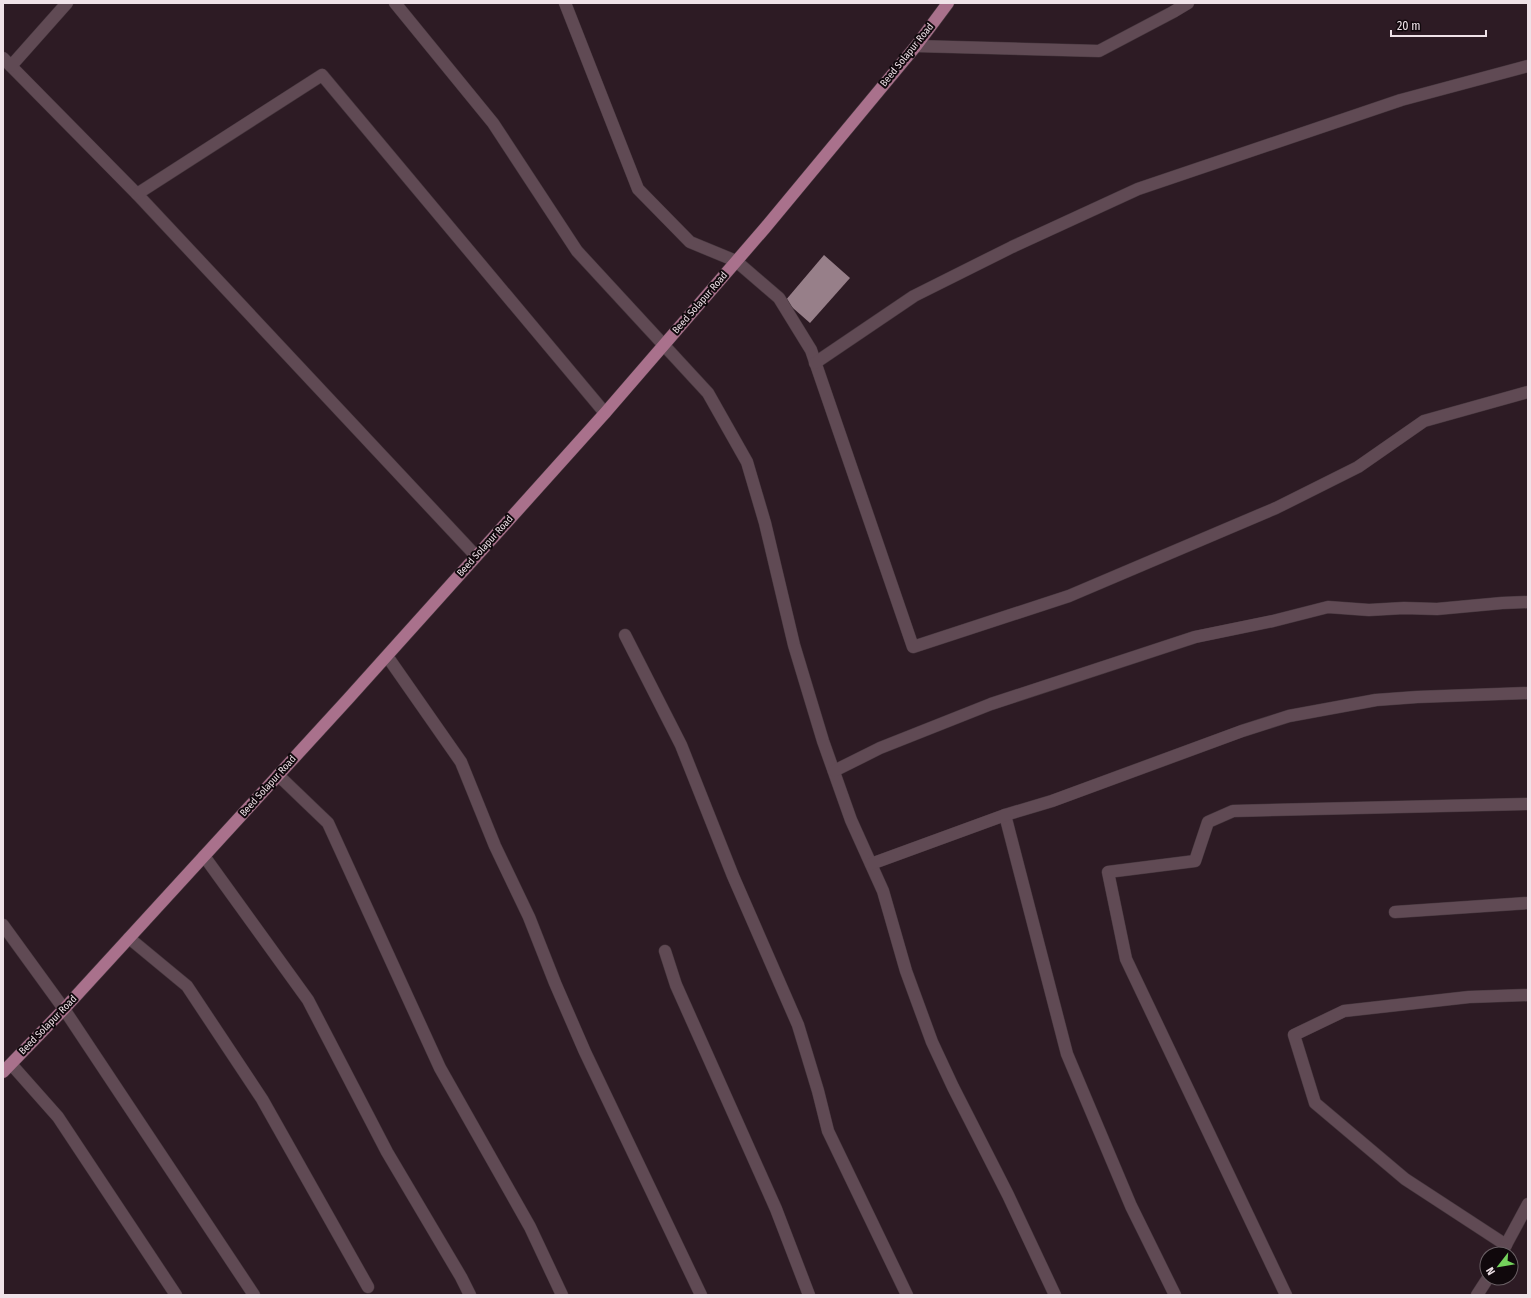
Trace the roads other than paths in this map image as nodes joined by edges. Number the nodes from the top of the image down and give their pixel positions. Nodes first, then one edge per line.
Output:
1 (67, 3) edge
2 (395, 3) edge
3 (565, 3) edge
4 (948, 3) edge
5 (1188, 3) edge
6 (916, 46) junction
7 (7, 62) edge
8 (1528, 66) edge
9 (137, 194) junction
10 (736, 261) junction
11 (664, 345) junction
12 (815, 363) junction
13 (1528, 392) edge
14 (605, 413) junction
15 (476, 556) junction
16 (1528, 602) edge
17 (625, 636) dead end
18 (387, 656) junction
19 (1528, 694) edge
20 (834, 771) junction
21 (278, 775) junction
22 (1528, 804) edge
23 (1005, 815) junction
24 (204, 856) junction
25 (871, 864) junction
26 (1528, 903) edge
27 (1395, 912) dead end
28 (3, 925) edge
29 (129, 938) junction
30 (665, 951) dead end
31 (1528, 995) edge
32 (64, 1009) junction
33 (7, 1068) edge
34 (1528, 1204) edge
35 (1497, 1246) edge
36 (1505, 1246) edge
37 (1483, 1286) edge
38 (368, 1287) dead end
39 (176, 1295) edge
40 (254, 1295) edge
41 (470, 1295) edge
42 (562, 1295) edge
43 (701, 1295) edge
44 (809, 1295) edge
45 (907, 1295) edge
46 (1055, 1295) edge
47 (1175, 1295) edge
48 (1286, 1295) edge
49 (1477, 1295) edge

1 - 7 street
2 - 11 street
3 - 10 street
4 - 6 main road, Beed Solapur Road
5 - 6 street
6 - 10 main road, Beed Solapur Road
7 - 9 street
8 - 12 street
9 - 14 street
9 - 15 street
10 - 11 main road, Beed Solapur Road
10 - 12 street
11 - 14 main road, Beed Solapur Road
11 - 20 street
12 - 13 street
14 - 15 main road, Beed Solapur Road
15 - 18 main road, Beed Solapur Road
16 - 20 street
17 - 45 street
18 - 21 main road, Beed Solapur Road
18 - 43 street
19 - 23 street
20 - 25 street
21 - 24 main road, Beed Solapur Road
21 - 42 street
22 - 48 street
23 - 25 street
23 - 47 street
24 - 29 main road, Beed Solapur Road
24 - 41 street
25 - 46 street
26 - 27 street
28 - 32 street
29 - 32 main road, Beed Solapur Road
29 - 38 street
30 - 44 street
31 - 35 street
32 - 33 main road, Beed Solapur Road
32 - 40 street
33 - 39 street
34 - 36 street
37 - 49 street

